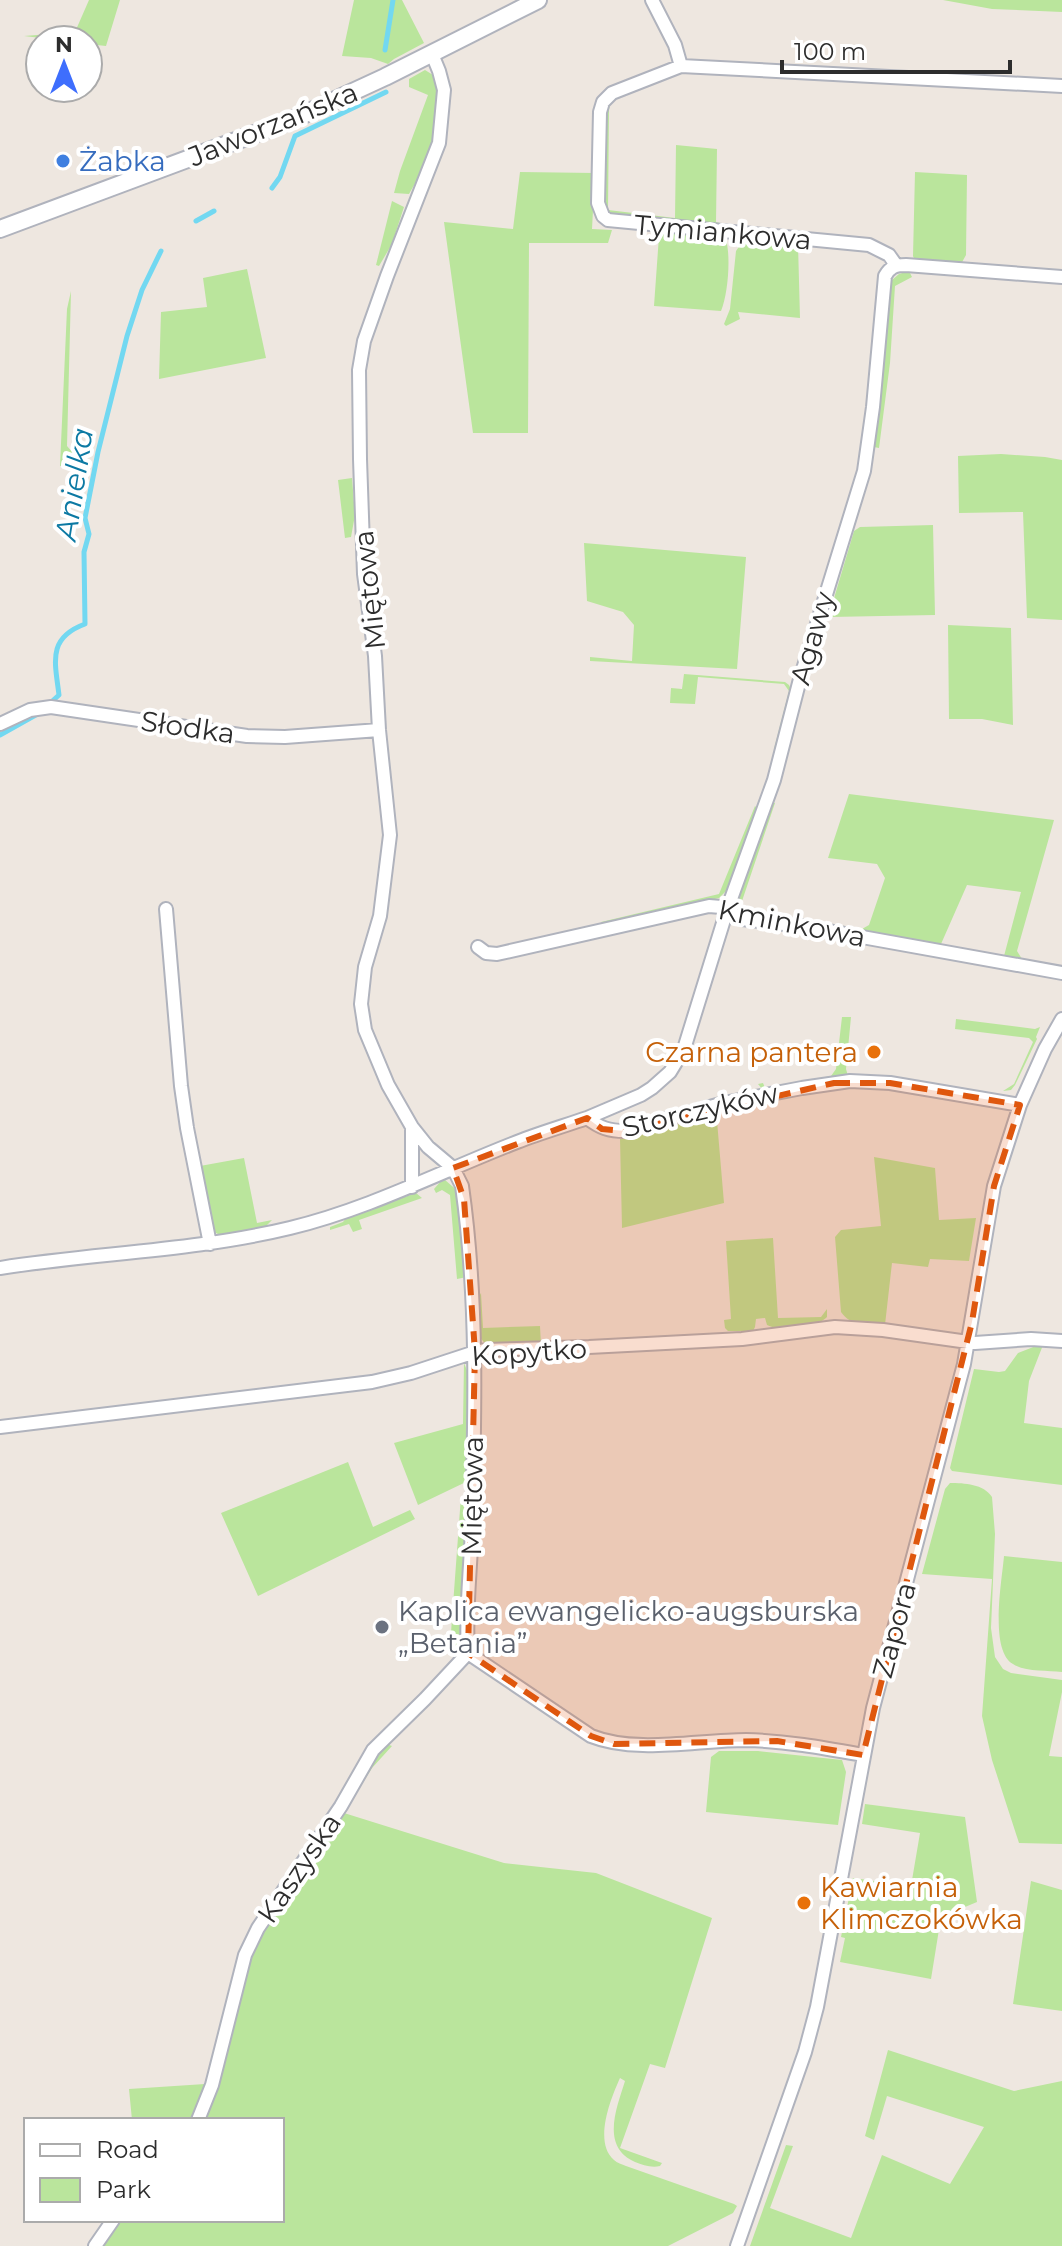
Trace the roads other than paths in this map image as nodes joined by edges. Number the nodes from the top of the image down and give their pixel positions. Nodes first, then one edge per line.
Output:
1 (538, 0) edge
2 (652, 0) edge
3 (432, 54) junction
4 (681, 66) junction
5 (1062, 86) edge
6 (0, 229) edge
7 (896, 265) junction
8 (1062, 277) edge
9 (0, 724) edge
10 (379, 730) junction
11 (166, 909) dead end
12 (727, 910) junction
13 (478, 947) dead end
14 (1062, 973) edge
15 (1062, 1019) edge
16 (1020, 1105) junction
17 (587, 1118) junction
18 (412, 1127) junction
19 (453, 1168) junction
20 (412, 1187) junction
21 (210, 1244) junction
22 (0, 1268) edge
23 (1062, 1341) edge
24 (968, 1342) junction
25 (475, 1352) junction
26 (0, 1427) edge
27 (468, 1653) junction
28 (863, 1755) junction
29 (199, 2118) edge
30 (112, 2222) edge
31 (95, 2246) edge
32 (737, 2246) edge

1 - 3 street, Jaworzańska
2 - 4 street
3 - 6 street, Jaworzańska
3 - 10 street, Miętowa
4 - 5 street, Tymiankowa
4 - 7 street, Tymiankowa
7 - 8 street
7 - 12 street, Agawy
9 - 10 street, Słodka
10 - 18 street, Miętowa
11 - 21 street
12 - 13 street, Kminkowa
12 - 14 street, Kminkowa
12 - 17 street, Agawy
15 - 16 street, Zapora
16 - 17 street, Storczyków
16 - 24 street, Zapora
17 - 19 street, Storczyków
18 - 19 street, Miętowa
18 - 20 street, Miętowa
19 - 20 street, Storczyków
19 - 25 street, Miętowa
20 - 21 street, Storczyków
21 - 22 street, Storczyków
23 - 24 street, Kopytko
24 - 25 street, Kopytko
24 - 28 street, Zapora
25 - 26 street, Kopytko
25 - 27 street, Miętowa
27 - 28 street
27 - 29 street, Kaszyska
28 - 32 street, Zapora
30 - 31 street

